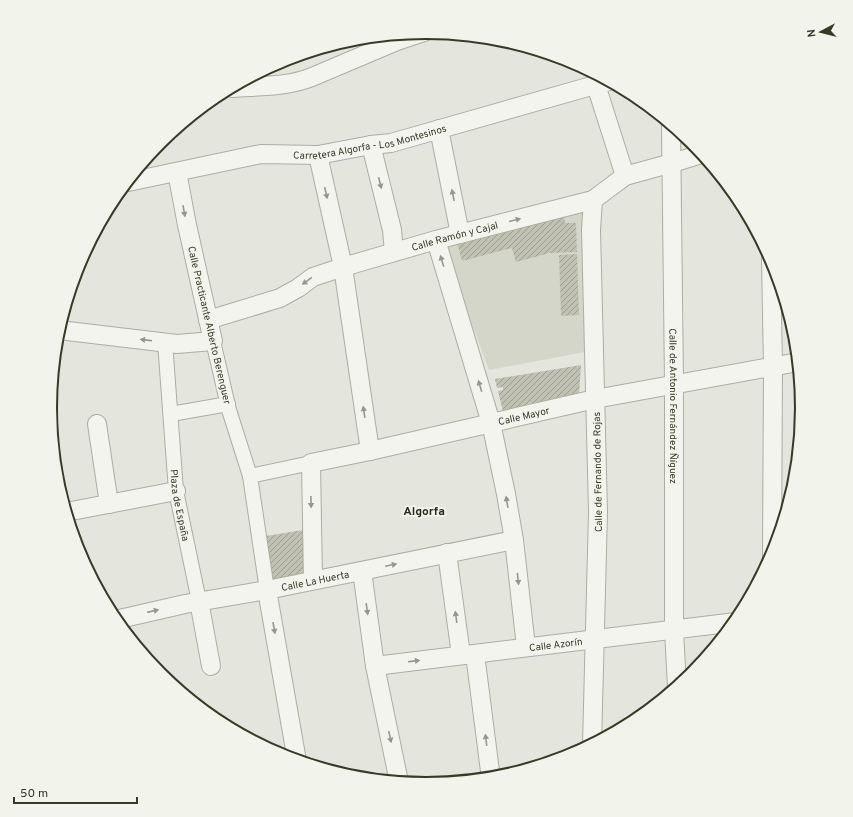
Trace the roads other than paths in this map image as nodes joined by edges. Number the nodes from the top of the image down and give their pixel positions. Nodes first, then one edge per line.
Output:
1 (399, 40) edge
2 (601, 83) edge
3 (602, 84) edge
4 (246, 87) edge
5 (439, 129) junction
6 (671, 132) edge
7 (371, 145) junction
8 (318, 155) junction
9 (696, 156) edge
10 (672, 163) junction
11 (178, 172) junction
12 (625, 176) junction
13 (136, 180) edge
14 (593, 200) junction
15 (460, 234) junction
16 (436, 240) junction
17 (394, 252) junction
18 (343, 267) junction
19 (771, 277) edge
20 (208, 320) junction
21 (65, 331) edge
22 (213, 341) junction
23 (166, 342) junction
24 (793, 363) edge
25 (773, 367) junction
26 (674, 384) junction
27 (595, 399) junction
28 (228, 404) junction
29 (171, 414) junction
30 (492, 423) junction
31 (97, 424) dead end
32 (370, 451) junction
33 (311, 463) junction
34 (250, 476) junction
35 (176, 491) junction
36 (109, 504) junction
37 (72, 511) edge
38 (772, 538) edge
39 (514, 540) junction
40 (447, 553) junction
41 (362, 571) junction
42 (313, 580) junction
43 (267, 590) junction
44 (199, 601) junction
45 (122, 618) edge
46 (727, 623) edge
47 (674, 630) junction
48 (596, 638) junction
49 (526, 647) junction
50 (468, 654) junction
51 (211, 666) dead end
52 (375, 666) junction
53 (677, 679) edge
54 (592, 739) edge
55 (296, 754) edge
56 (490, 773) edge
57 (398, 777) edge

1 - 4 street
2 - 5 street, Carretera Algorfa - Los Montesinos
3 - 12 street
5 - 7 street, Carretera Algorfa - Los Montesinos
15 -> 5 street
6 - 10 street, Calle de Antonio Fernández Ñíguez
7 - 8 street, Carretera Algorfa - Los Montesinos
7 -> 17 street
8 - 11 street, Carretera Algorfa - Los Montesinos
8 -> 18 street
9 - 10 street, Calle Ramón y Cajal
10 - 12 street, Calle Ramón y Cajal
10 - 26 street, Calle de Antonio Fernández Ñíguez
11 - 13 street, Carretera Algorfa - Los Montesinos
11 -> 20 street, Calle Practicante Alberto Berenguer
12 - 14 street, Calle Ramón y Cajal
15 -> 14 street, Calle Ramón y Cajal
14 - 27 street, Calle de Fernando de Rojas
15 - 16 street, Calle Ramón y Cajal
16 - 17 street, Calle Ramón y Cajal
30 -> 16 street
17 - 18 street, Calle Ramón y Cajal
18 -> 20 street, Calle Ramón y Cajal
32 -> 18 street
19 - 25 street
20 - 22 street, Calle Practicante Alberto Berenguer
23 -> 21 street
22 - 23 street
22 - 28 street, Calle Practicante Alberto Berenguer
23 - 29 street, Plaza de España
24 - 25 street, Calle Mayor
25 - 26 street, Calle Mayor
25 - 38 street
26 - 27 street, Calle Mayor
26 - 47 street, Calle de Antonio Fernández Ñíguez
27 - 30 street, Calle Mayor
27 - 48 street, Calle de Fernando de Rojas
28 - 29 street
28 - 34 street, Calle Practicante Alberto Berenguer
29 - 35 street, Plaza de España
30 - 32 street, Calle Mayor
39 -> 30 street
31 - 36 street
32 - 33 street, Calle Mayor
33 - 34 street, Calle Mayor
33 -> 42 street
34 - 43 street
35 - 36 street
35 - 44 street, Plaza de España
36 - 37 street
39 - 40 street, Calle La Huerta
39 -> 49 street
41 -> 40 street, Calle La Huerta
50 -> 40 street
41 - 42 street, Calle La Huerta
41 -> 52 street
42 - 43 street, Calle La Huerta
43 - 44 street, Calle La Huerta
43 -> 55 street
45 -> 44 street, Calle La Huerta
44 - 51 street, Plaza de España
46 - 47 street, Calle Azorín
47 - 48 street, Calle Azorín
47 - 53 street, Calle de Antonio Fernández Ñíguez
48 - 49 street, Calle Azorín
48 - 54 street, Calle de Fernando de Rojas
49 - 50 street, Calle Azorín
52 -> 50 street, Calle Azorín
56 -> 50 street
52 -> 57 street

